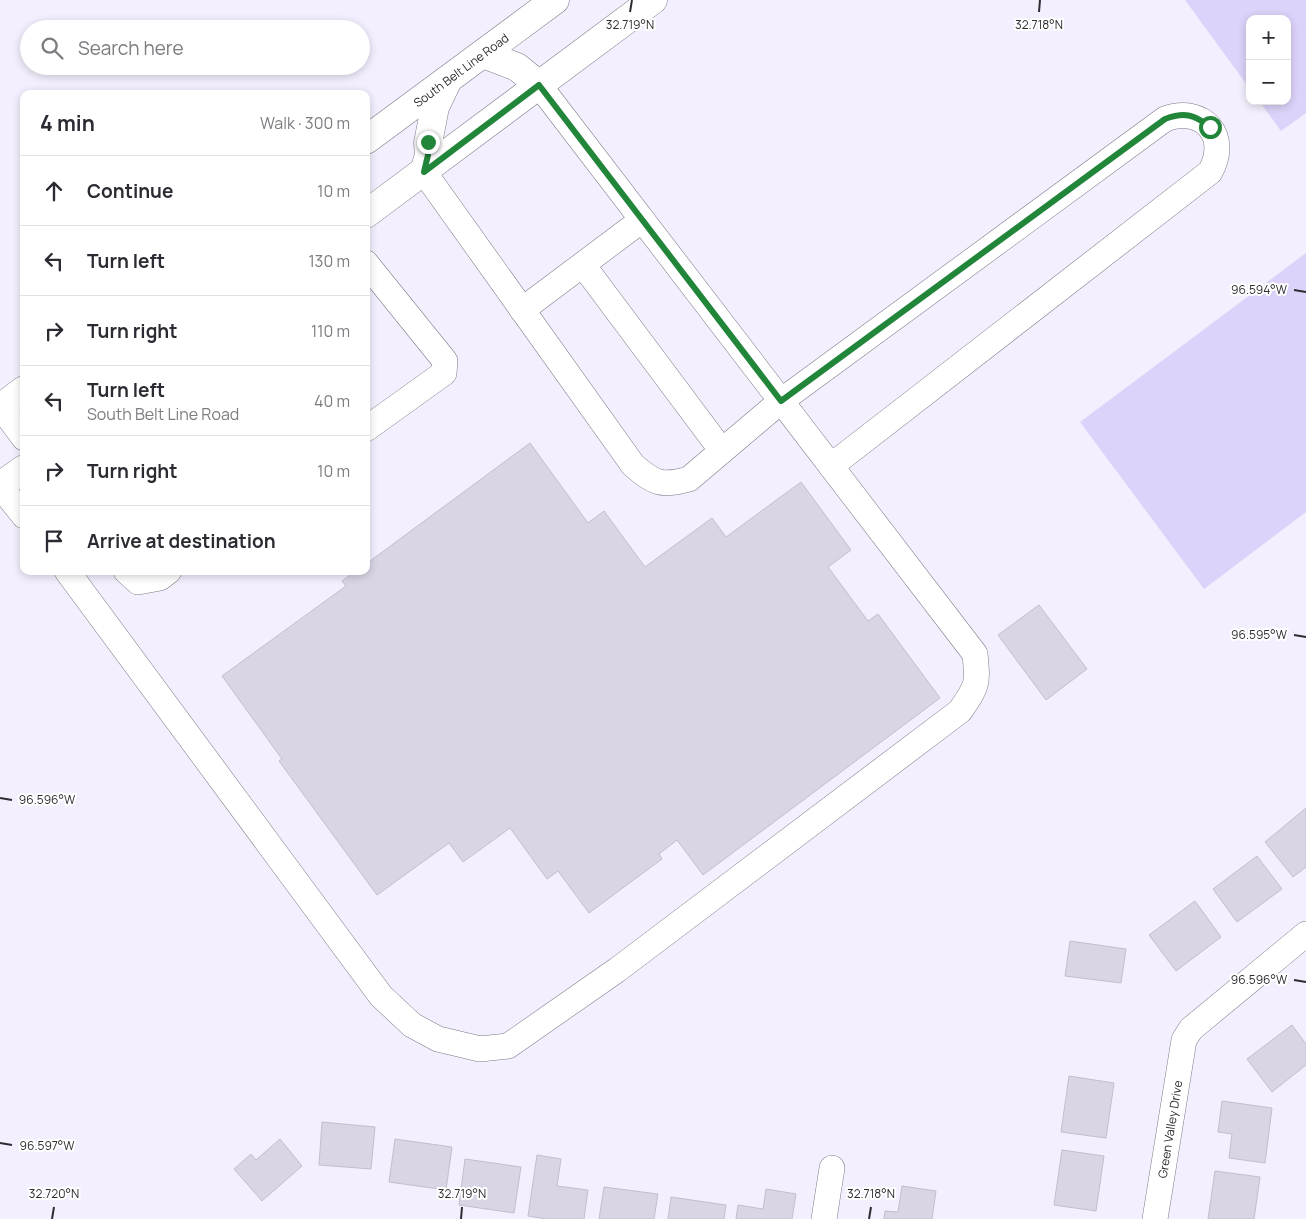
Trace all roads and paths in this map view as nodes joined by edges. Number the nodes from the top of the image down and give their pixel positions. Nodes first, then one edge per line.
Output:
1 (555, 0) edge
2 (653, 0) edge
3 (483, 54) junction
4 (449, 79) junction
5 (539, 85) junction
6 (370, 137) edge
7 (424, 172) junction
8 (370, 211) edge
9 (642, 220) junction
10 (582, 265) junction
11 (370, 269) edge
12 (522, 310) junction
13 (20, 393) edge
14 (781, 401) junction
15 (0, 408) edge
16 (370, 426) edge
17 (20, 433) edge
18 (722, 451) junction
19 (831, 466) junction
20 (20, 472) edge
21 (0, 486) edge
22 (20, 511) edge
23 (70, 575) edge
24 (130, 575) edge
25 (164, 575) edge
26 (1306, 934) edge
27 (832, 1168) dead end
28 (824, 1219) edge
29 (1156, 1219) edge

1 - 3 main road, South Belt Line Road
2 - 5 main road
3 - 4 main road, South Belt Line Road
3 - 5 main road
4 - 6 main road, South Belt Line Road
4 - 7 main road
5 - 7 main road
5 - 9 street
7 - 8 main road
7 - 12 street
9 - 10 street
9 - 14 street
10 - 12 street
10 - 18 street
11 - 16 street
12 - 18 street
13 - 15 main road
14 - 18 street
14 - 19 street
14 - 19 street
15 - 17 street
19 - 23 street
20 - 21 main road
21 - 22 street
24 - 25 street
26 - 29 street, Green Valley Drive
27 - 28 street

